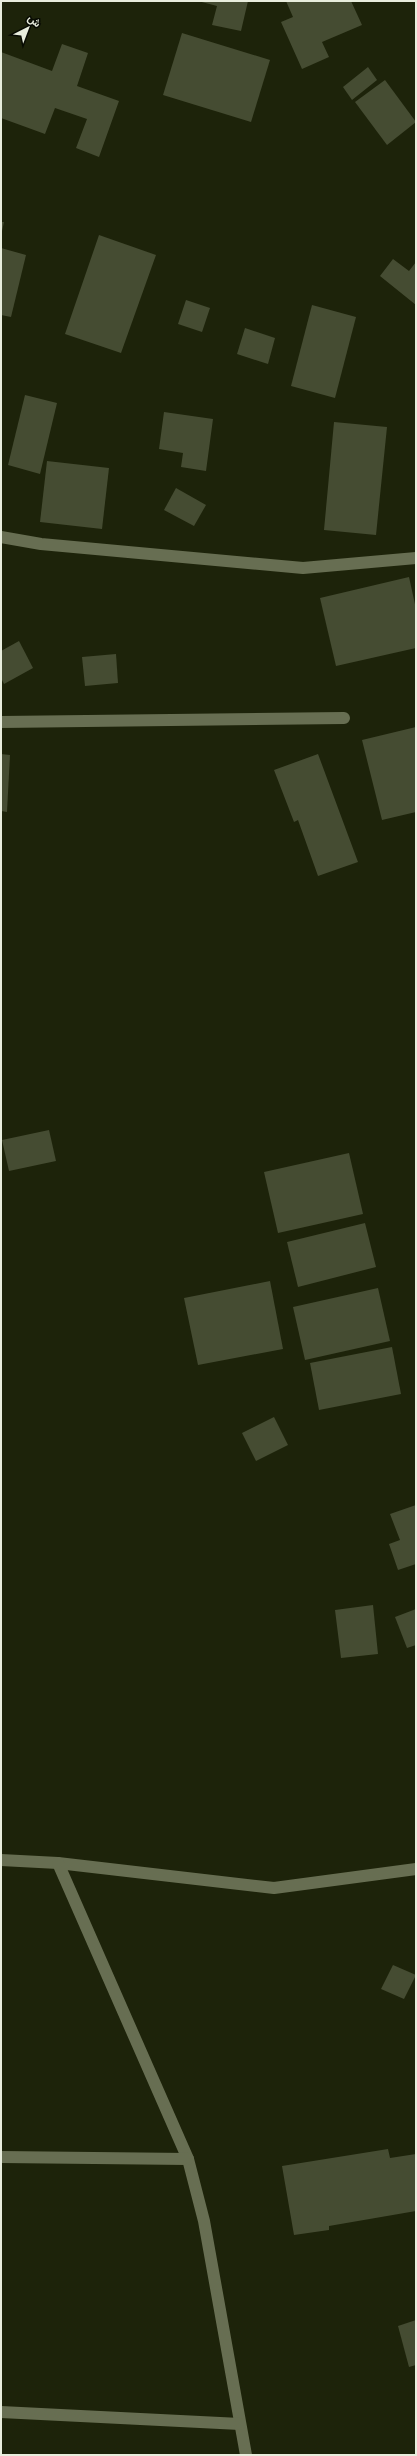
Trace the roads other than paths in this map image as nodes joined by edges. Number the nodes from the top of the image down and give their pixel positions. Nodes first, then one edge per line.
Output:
1 (1, 537) edge
2 (416, 558) edge
3 (344, 718) dead end
4 (1, 722) edge
5 (1, 1860) edge
6 (58, 1863) junction
7 (416, 1869) edge
8 (1, 2157) edge
9 (188, 2158) junction
10 (1, 2412) edge
11 (240, 2424) junction
12 (246, 2455) edge

1 - 2 street
3 - 4 street
5 - 6 street
6 - 7 street
6 - 9 street
8 - 9 street
9 - 11 street
10 - 11 street
11 - 12 street

